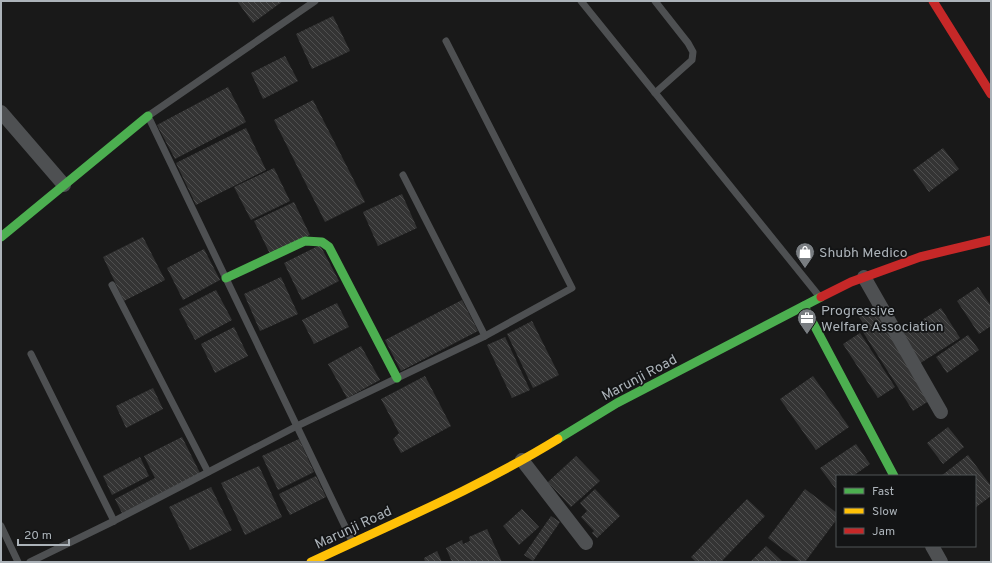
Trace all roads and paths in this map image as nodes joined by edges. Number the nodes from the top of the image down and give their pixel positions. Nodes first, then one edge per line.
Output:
1 (315, 1) edge
2 (581, 1) edge
3 (655, 1) edge
4 (933, 1) edge
5 (446, 41) dead end
6 (655, 93) junction
7 (991, 94) edge
8 (1, 112) edge
9 (148, 116) junction
10 (403, 175) dead end
11 (64, 186) junction
12 (1, 237) edge
13 (991, 240) edge
14 (864, 277) junction
15 (226, 278) junction
16 (112, 285) dead end
17 (820, 298) junction
18 (804, 306) junction
19 (485, 336) junction
20 (31, 354) dead end
21 (397, 378) junction
22 (941, 412) dead end
23 (297, 426) junction
24 (522, 460) junction
25 (208, 472) junction
26 (893, 475) edge
27 (114, 521) junction
28 (1, 526) edge
29 (353, 542) junction
30 (586, 543) dead end
31 (932, 547) edge
32 (18, 562) edge
33 (30, 562) edge
34 (311, 562) edge
35 (940, 562) edge

1 - 9 lane
2 - 6 lane
3 - 6 lane
4 - 7 street
5 - 19 lane
6 - 17 lane
8 - 11 street
9 - 11 street
9 - 15 lane
10 - 19 lane
11 - 12 street
13 - 14 street, Marunji Road
14 - 17 street, Marunji Road
14 - 22 street
15 - 21 street
15 - 23 lane
16 - 25 lane
17 - 18 street, Marunji Road
18 - 24 street, Marunji Road
18 - 26 street
19 - 21 lane
20 - 27 lane
21 - 23 lane
23 - 25 lane
23 - 29 lane
24 - 29 street, Marunji Road
24 - 30 street
25 - 27 lane
27 - 33 lane
28 - 32 lane
29 - 34 street, Marunji Road
31 - 35 street

